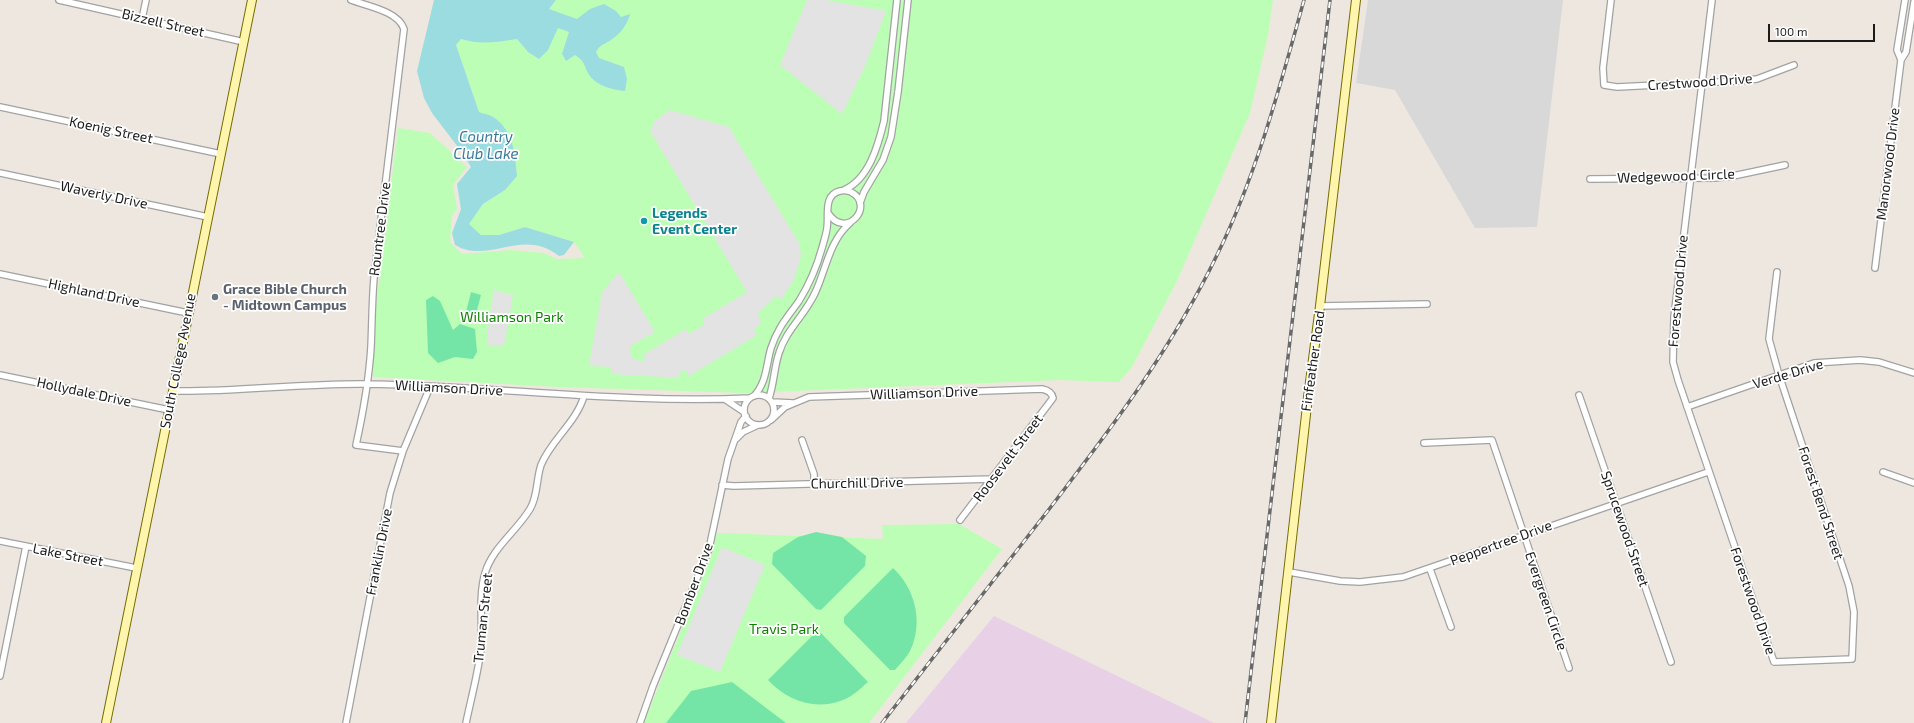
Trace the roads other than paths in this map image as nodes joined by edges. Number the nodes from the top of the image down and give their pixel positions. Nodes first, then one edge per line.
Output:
1 (59, 0) edge
2 (146, 0) edge
3 (252, 0) edge
4 (351, 0) edge
5 (897, 0) edge
6 (908, 0) edge
7 (1356, 0) edge
8 (1611, 0) edge
9 (1712, 0) edge
10 (1905, 0) edge
11 (1914, 2) edge
12 (1902, 13) junction
13 (1911, 15) junction
14 (142, 19) junction
15 (244, 42) junction
16 (1901, 60) junction
17 (1794, 65) dead end
18 (1702, 83) junction
19 (0, 107) edge
20 (221, 154) junction
21 (1785, 165) dead end
22 (0, 173) edge
23 (1690, 177) junction
24 (1590, 179) dead end
25 (844, 190) junction
26 (860, 203) junction
27 (828, 213) junction
28 (208, 217) junction
29 (851, 222) junction
30 (1875, 268) dead end
31 (1777, 272) dead end
32 (0, 274) edge
33 (1427, 304) dead end
34 (1320, 306) junction
35 (188, 313) junction
36 (1914, 373) edge
37 (1779, 374) junction
38 (0, 375) edge
39 (367, 384) junction
40 (430, 387) junction
41 (174, 391) junction
42 (1052, 395) joint
43 (1579, 395) dead end
44 (584, 396) junction
45 (752, 397) junction
46 (724, 399) junction
47 (770, 400) junction
48 (794, 402) junction
49 (1687, 407) junction
50 (169, 410) junction
51 (745, 414) junction
52 (771, 420) junction
53 (758, 425) junction
54 (802, 440) dead end
55 (734, 441) junction
56 (1424, 443) dead end
57 (403, 451) junction
58 (1708, 472) junction
59 (1883, 472) dead end
60 (992, 480) junction
61 (1914, 483) edge
62 (814, 484) junction
63 (722, 485) junction
64 (1616, 503) junction
65 (960, 520) dead end
66 (1523, 535) junction
67 (0, 541) edge
68 (26, 546) junction
69 (136, 568) junction
70 (1430, 569) junction
71 (1289, 572) junction
72 (1451, 627) dead end
73 (1671, 662) dead end
74 (1774, 662) joint
75 (1569, 668) dead end
76 (0, 676) edge
77 (106, 723) edge
78 (346, 723) edge
79 (466, 723) edge
80 (640, 723) edge
81 (1271, 723) edge

1 - 14 street, Bizzell Street
2 - 14 street
3 - 15 main road, South College Avenue
4 - 39 street, Rountree Drive
5 - 25 street
6 - 26 street
7 - 34 main road, Finfeather Road
8 - 18 street, Crestwood Drive
9 - 18 street, Forestwood Drive
10 - 12 street, Manorwood Drive
11 - 13 street, Manorwood Drive
12 - 13 street
12 - 16 street, Manorwood Drive
13 - 16 street, Manorwood Drive
14 - 15 street, Bizzell Street
15 - 20 main road, South College Avenue
16 - 30 street, Manorwood Drive
17 - 18 street, Crestwood Drive
18 - 23 street, Forestwood Drive
19 - 20 street, Koenig Street
20 - 28 main road, South College Avenue
21 - 23 street, Wedgewood Circle
22 - 28 street, Waverly Drive
23 - 24 street, Wedgewood Circle
23 - 49 street, Forestwood Drive
25 - 26 street
25 - 27 street
26 - 29 street
27 - 29 street
27 - 45 street
28 - 35 main road, South College Avenue
29 - 47 street
31 - 37 street, Forest Bend Street
32 - 35 street, Highland Drive
33 - 34 street
34 - 71 main road, Finfeather Road
35 - 41 main road, South College Avenue
36 - 37 street, Verde Drive
37 - 49 street, Verde Drive
37 - 74 street, Forest Bend Street
38 - 50 street, Hollydale Drive
39 - 40 street, Williamson Drive
39 - 41 street, Williamson Drive
39 - 57 street, Rountree Drive
40 - 44 street, Williamson Drive
40 - 57 street, Franklin Drive
41 - 50 main road, South College Avenue
42 - 48 street, Williamson Drive
42 - 60 street, Roosevelt Street
43 - 64 street, Sprucewood Street
44 - 46 street, Williamson Drive
44 - 79 street, Truman Street
45 - 46 street, Williamson Drive
45 - 47 street
45 - 51 street
46 - 51 street
47 - 48 street, Williamson Drive
47 - 52 street
48 - 52 street, Williamson Drive
49 - 58 street, Forestwood Drive
50 - 69 main road, South College Avenue
51 - 53 street
51 - 55 street, Bomber Drive
52 - 53 street
53 - 55 street
54 - 62 street
55 - 63 street, Bomber Drive
56 - 66 street, Evergreen Circle
57 - 78 street, Franklin Drive
58 - 64 street, Peppertree Drive
58 - 74 street, Forestwood Drive
59 - 61 street
60 - 62 street, Churchill Drive
60 - 65 street, Roosevelt Street
62 - 63 street, Churchill Drive
63 - 80 street, Bomber Drive
64 - 66 street, Peppertree Drive
64 - 73 street, Sprucewood Street
66 - 70 street, Peppertree Drive
66 - 75 street, Evergreen Circle
67 - 68 street, Lake Street
68 - 69 street, Lake Street
68 - 76 street
69 - 77 main road, South College Avenue
70 - 71 street, Peppertree Drive
70 - 72 street
71 - 81 main road, Finfeather Road

